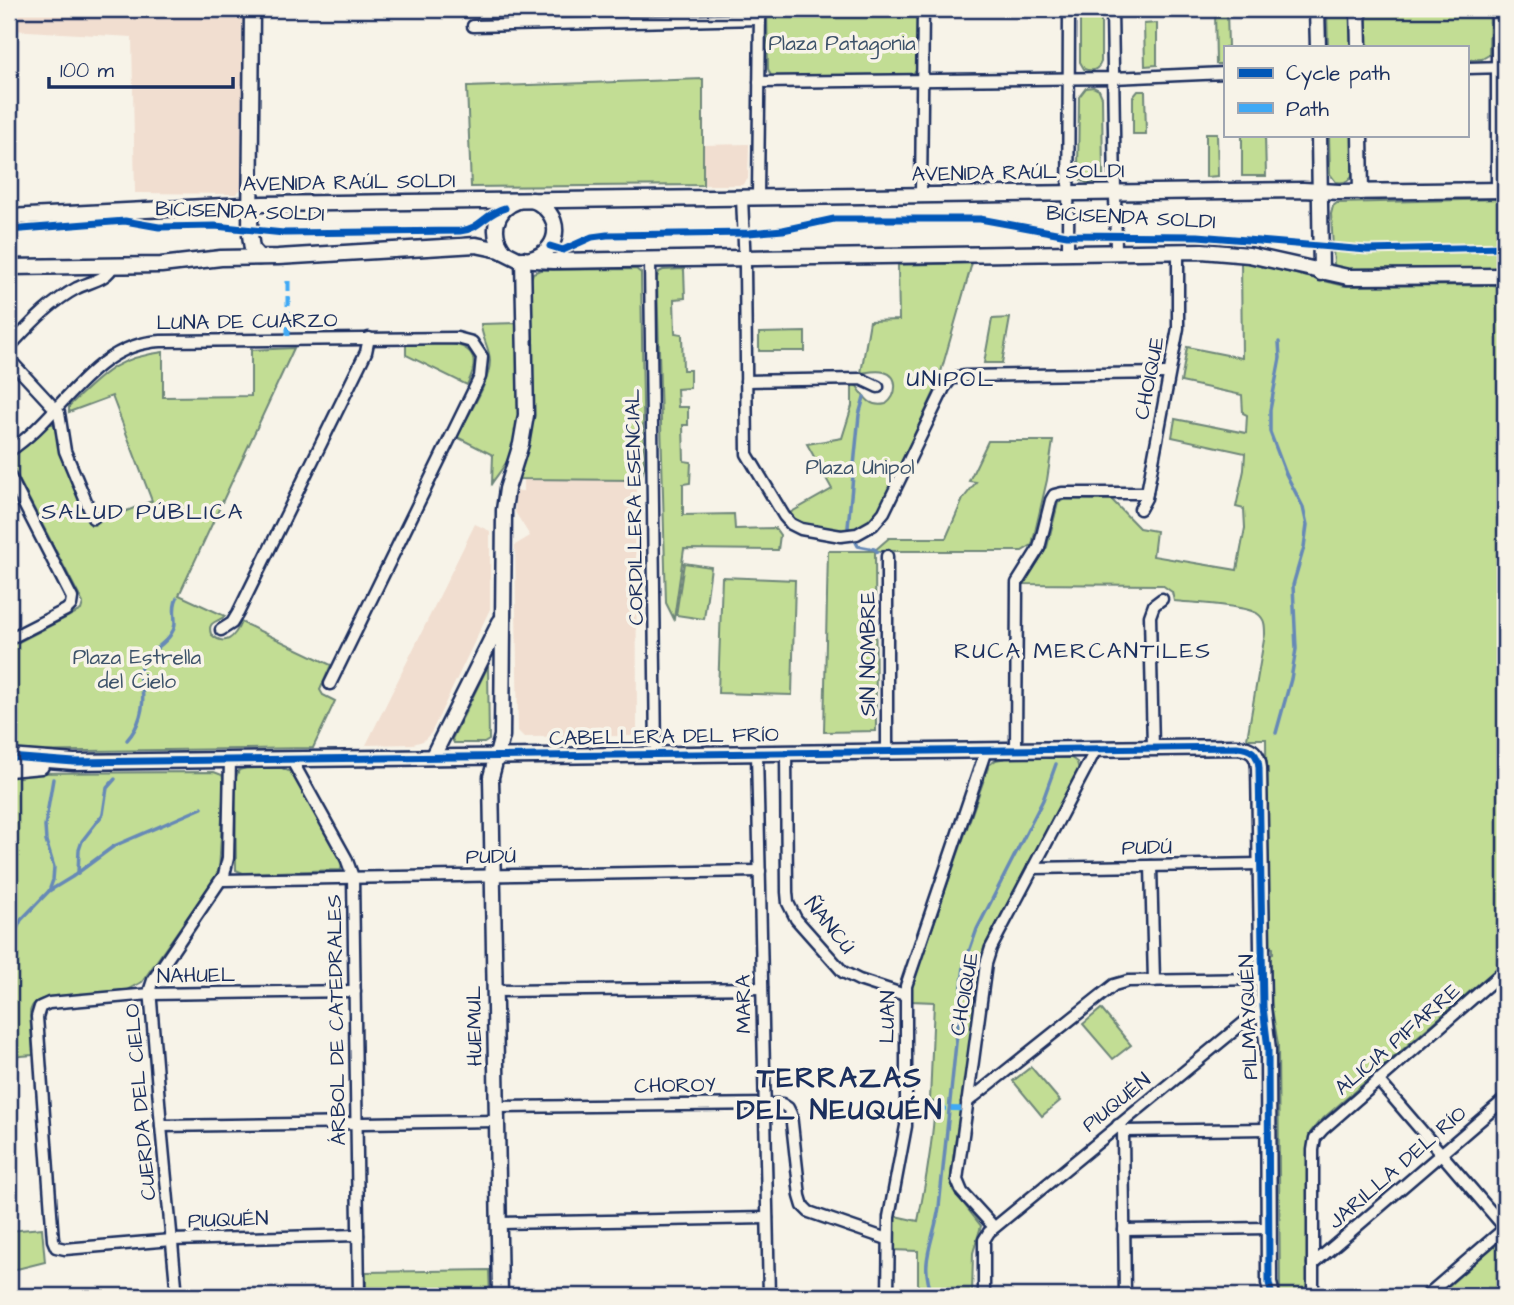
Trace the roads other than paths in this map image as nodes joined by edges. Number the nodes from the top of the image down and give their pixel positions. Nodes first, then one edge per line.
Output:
1 (252, 9) edge
2 (533, 9) edge
3 (647, 9) edge
4 (923, 9) edge
5 (1069, 9) edge
6 (1112, 9) edge
7 (1317, 9) edge
8 (1358, 9) edge
9 (1497, 9) edge
10 (760, 14) edge
11 (647, 22) junction
12 (532, 24) junction
13 (474, 26) dead end
14 (1318, 46) edge
15 (1359, 46) edge
16 (1501, 67) edge
17 (1468, 68) edge
18 (1224, 74) edge
19 (1113, 78) junction
20 (1068, 79) junction
21 (922, 80) junction
22 (759, 82) junction
23 (1319, 136) edge
24 (1360, 136) edge
25 (1501, 190) edge
26 (1320, 191) junction
27 (1114, 192) junction
28 (1361, 192) junction
29 (1067, 193) junction
30 (921, 194) junction
31 (742, 197) junction
32 (758, 197) junction
33 (527, 200) junction
34 (250, 204) junction
35 (9, 217) edge
36 (1178, 251) junction
37 (505, 252) junction
38 (1068, 252) junction
39 (1116, 252) junction
40 (260, 257) junction
41 (526, 259) junction
42 (744, 259) junction
43 (650, 261) junction
44 (113, 265) junction
45 (9, 267) edge
46 (1321, 273) junction
47 (1505, 276) edge
48 (369, 338) junction
49 (9, 347) edge
50 (9, 359) edge
51 (1168, 373) junction
52 (746, 381) junction
53 (878, 387) dead end
54 (55, 408) junction
55 (9, 451) edge
56 (9, 475) edge
57 (1147, 493) junction
58 (1140, 509) dead end
59 (93, 518) dead end
60 (887, 556) dead end
61 (1162, 599) dead end
62 (502, 617) junction
63 (221, 630) dead end
64 (9, 639) edge
65 (330, 684) dead end
66 (1153, 748) junction
67 (1016, 749) junction
68 (1096, 749) junction
69 (986, 750) junction
70 (887, 751) junction
71 (757, 752) junction
72 (786, 752) junction
73 (1254, 752) joint
74 (656, 754) junction
75 (496, 755) junction
76 (433, 757) junction
77 (9, 758) edge
78 (291, 759) junction
79 (230, 760) junction
80 (74, 762) junction
81 (9, 769) edge
82 (1261, 864) junction
83 (1150, 866) junction
84 (1033, 869) junction
85 (760, 871) junction
86 (492, 875) junction
87 (353, 877) junction
88 (222, 880) junction
89 (1505, 970) edge
90 (1263, 979) junction
91 (1154, 981) junction
92 (762, 988) junction
93 (355, 991) junction
94 (494, 991) junction
95 (150, 994) junction
96 (905, 995) junction
97 (1263, 1007) junction
98 (1378, 1080) junction
99 (1505, 1099) edge
100 (967, 1102) junction
101 (765, 1103) junction
102 (496, 1114) junction
103 (356, 1124) junction
104 (160, 1126) junction
105 (1120, 1128) junction
106 (1268, 1129) junction
107 (1441, 1154) junction
108 (767, 1218) junction
109 (498, 1223) junction
110 (994, 1227) junction
111 (1269, 1228) junction
112 (1505, 1228) edge
113 (1124, 1230) junction
114 (358, 1235) junction
115 (887, 1239) junction
116 (172, 1240) junction
117 (57, 1247) joint
118 (1313, 1264) junction
119 (1269, 1292) edge
120 (177, 1296) edge
121 (359, 1296) edge
122 (500, 1296) edge
123 (769, 1296) edge
124 (888, 1296) edge
125 (984, 1296) edge
126 (1125, 1296) edge
127 (1313, 1296) edge
128 (1426, 1296) edge

1 - 34 main road
2 - 12 street
3 - 11 street
4 - 21 street
5 - 20 street
6 - 19 street
7 - 14 main road
8 - 15 main road
9 - 16 street
10 - 11 street
10 - 22 street
11 - 12 street
12 - 13 street
16 - 17 street
16 - 25 street
18 - 19 street
19 - 20 street
19 - 27 street
20 - 21 street
20 - 29 street
21 - 22 street
21 - 30 street
22 - 32 street
23 - 26 main road
24 - 28 main road
25 - 28 main road, AVENIDA RAÚL SOLDI
26 - 27 main road, AVENIDA RAÚL SOLDI
26 - 28 main road, AVENIDA RAÚL SOLDI
26 - 46 main road
27 - 29 main road, AVENIDA RAÚL SOLDI
27 - 39 street
29 - 30 main road, AVENIDA RAÚL SOLDI
29 - 38 street
30 - 32 main road, AVENIDA RAÚL SOLDI
31 - 32 main road, AVENIDA RAÚL SOLDI
31 - 33 main road, AVENIDA RAÚL SOLDI
31 - 42 street
33 - 34 main road, AVENIDA RAÚL SOLDI
33 - 37 main road
33 - 41 main road
34 - 35 main road, AVENIDA RAÚL SOLDI
34 - 40 main road
36 - 39 main road
36 - 46 main road
36 - 51 street, CHOIQUE
37 - 40 main road
37 - 41 main road
38 - 39 main road
38 - 42 main road
40 - 44 main road
41 - 43 main road
41 - 62 main road, HUEMUL
42 - 43 main road
42 - 52 street
43 - 74 street, CORDILLERA ESENCIAL
44 - 45 main road
44 - 49 street
46 - 47 main road
48 - 54 street, LUNA DE CUARZO
48 - 63 street
48 - 65 street, LUNA DE CUARZO
50 - 54 street
51 - 52 street
51 - 57 street, CHOIQUE
52 - 53 street
54 - 55 street, LUNA DE CUARZO
54 - 59 street
56 - 64 street
57 - 58 street, CHOIQUE
57 - 67 street
60 - 70 street, SIN NOMBRE
61 - 66 street
62 - 75 main road, HUEMUL
62 - 76 main road
66 - 68 main road, CABELLERA DEL FRÍO
66 - 73 main road, CABELLERA DEL FRÍO
67 - 68 main road, CABELLERA DEL FRÍO
67 - 69 main road, CABELLERA DEL FRÍO
68 - 84 street, CHOIQUE
69 - 70 main road, CABELLERA DEL FRÍO
69 - 96 street, LUAN
70 - 72 main road, CABELLERA DEL FRÍO
71 - 72 main road, CABELLERA DEL FRÍO
71 - 74 main road, CABELLERA DEL FRÍO
71 - 85 street, MARA
72 - 96 street, ÑANCÚ
73 - 82 main road, PILMAYQUÉN
74 - 75 main road, CABELLERA DEL FRÍO
75 - 76 main road, CABELLERA DEL FRÍO
75 - 86 main road, HUEMUL
76 - 78 main road, CABELLERA DEL FRÍO
77 - 80 main road, CABELLERA DEL FRÍO
78 - 79 main road, CABELLERA DEL FRÍO
78 - 87 street, ÁRBOL DE CATEDRALES
79 - 80 main road, CABELLERA DEL FRÍO
79 - 88 street, CUERDA DEL CIELO
80 - 81 main road, CABELLERA DEL FRÍO
82 - 83 street, PUDÚ
82 - 90 main road, PILMAYQUÉN
83 - 84 street, PUDÚ
83 - 91 street
84 - 100 street, CHOIQUE
85 - 86 street, PUDÚ
85 - 92 street, MARA
86 - 87 street, PUDÚ
86 - 94 main road, HUEMUL
87 - 88 street, PUDÚ
87 - 93 street, ÁRBOL DE CATEDRALES
88 - 95 street, CUERDA DEL CIELO
89 - 98 street, ALICIA PIFARRE
90 - 91 street
90 - 97 main road, PILMAYQUÉN
91 - 100 street
92 - 94 street
92 - 101 street, MARA
93 - 95 street, NAHUEL
93 - 103 street, ÁRBOL DE CATEDRALES
94 - 102 main road, HUEMUL
95 - 104 street, CUERDA DEL CIELO
95 - 117 street, NAHUEL
96 - 115 street, LUAN
97 - 105 street, PIUQUÉN
97 - 106 main road, PILMAYQUÉN
98 - 107 street
98 - 118 street, ALICIA PIFARRE
99 - 107 street, JARILLA DEL RÍO
100 - 110 street, CHOIQUE
101 - 102 street, CHOROY
101 - 108 street, MARA
101 - 115 street
102 - 103 street, CHOROY
102 - 109 main road, HUEMUL
103 - 104 street, CHOROY
103 - 114 street, ÁRBOL DE CATEDRALES
104 - 116 street, CUERDA DEL CIELO
105 - 106 street
105 - 110 street, PIUQUÉN
105 - 113 street
106 - 111 main road, PILMAYQUÉN
107 - 112 street
107 - 118 street, JARILLA DEL RÍO
108 - 109 street
108 - 123 street, MARA
109 - 122 main road, HUEMUL
110 - 125 street
111 - 113 street
111 - 119 main road, PILMAYQUÉN
112 - 128 street
113 - 126 street
114 - 116 street, PIUQUÉN
114 - 121 street, ÁRBOL DE CATEDRALES
115 - 124 street, LUAN
116 - 117 street, PIUQUÉN
116 - 120 street, CUERDA DEL CIELO
118 - 127 street

